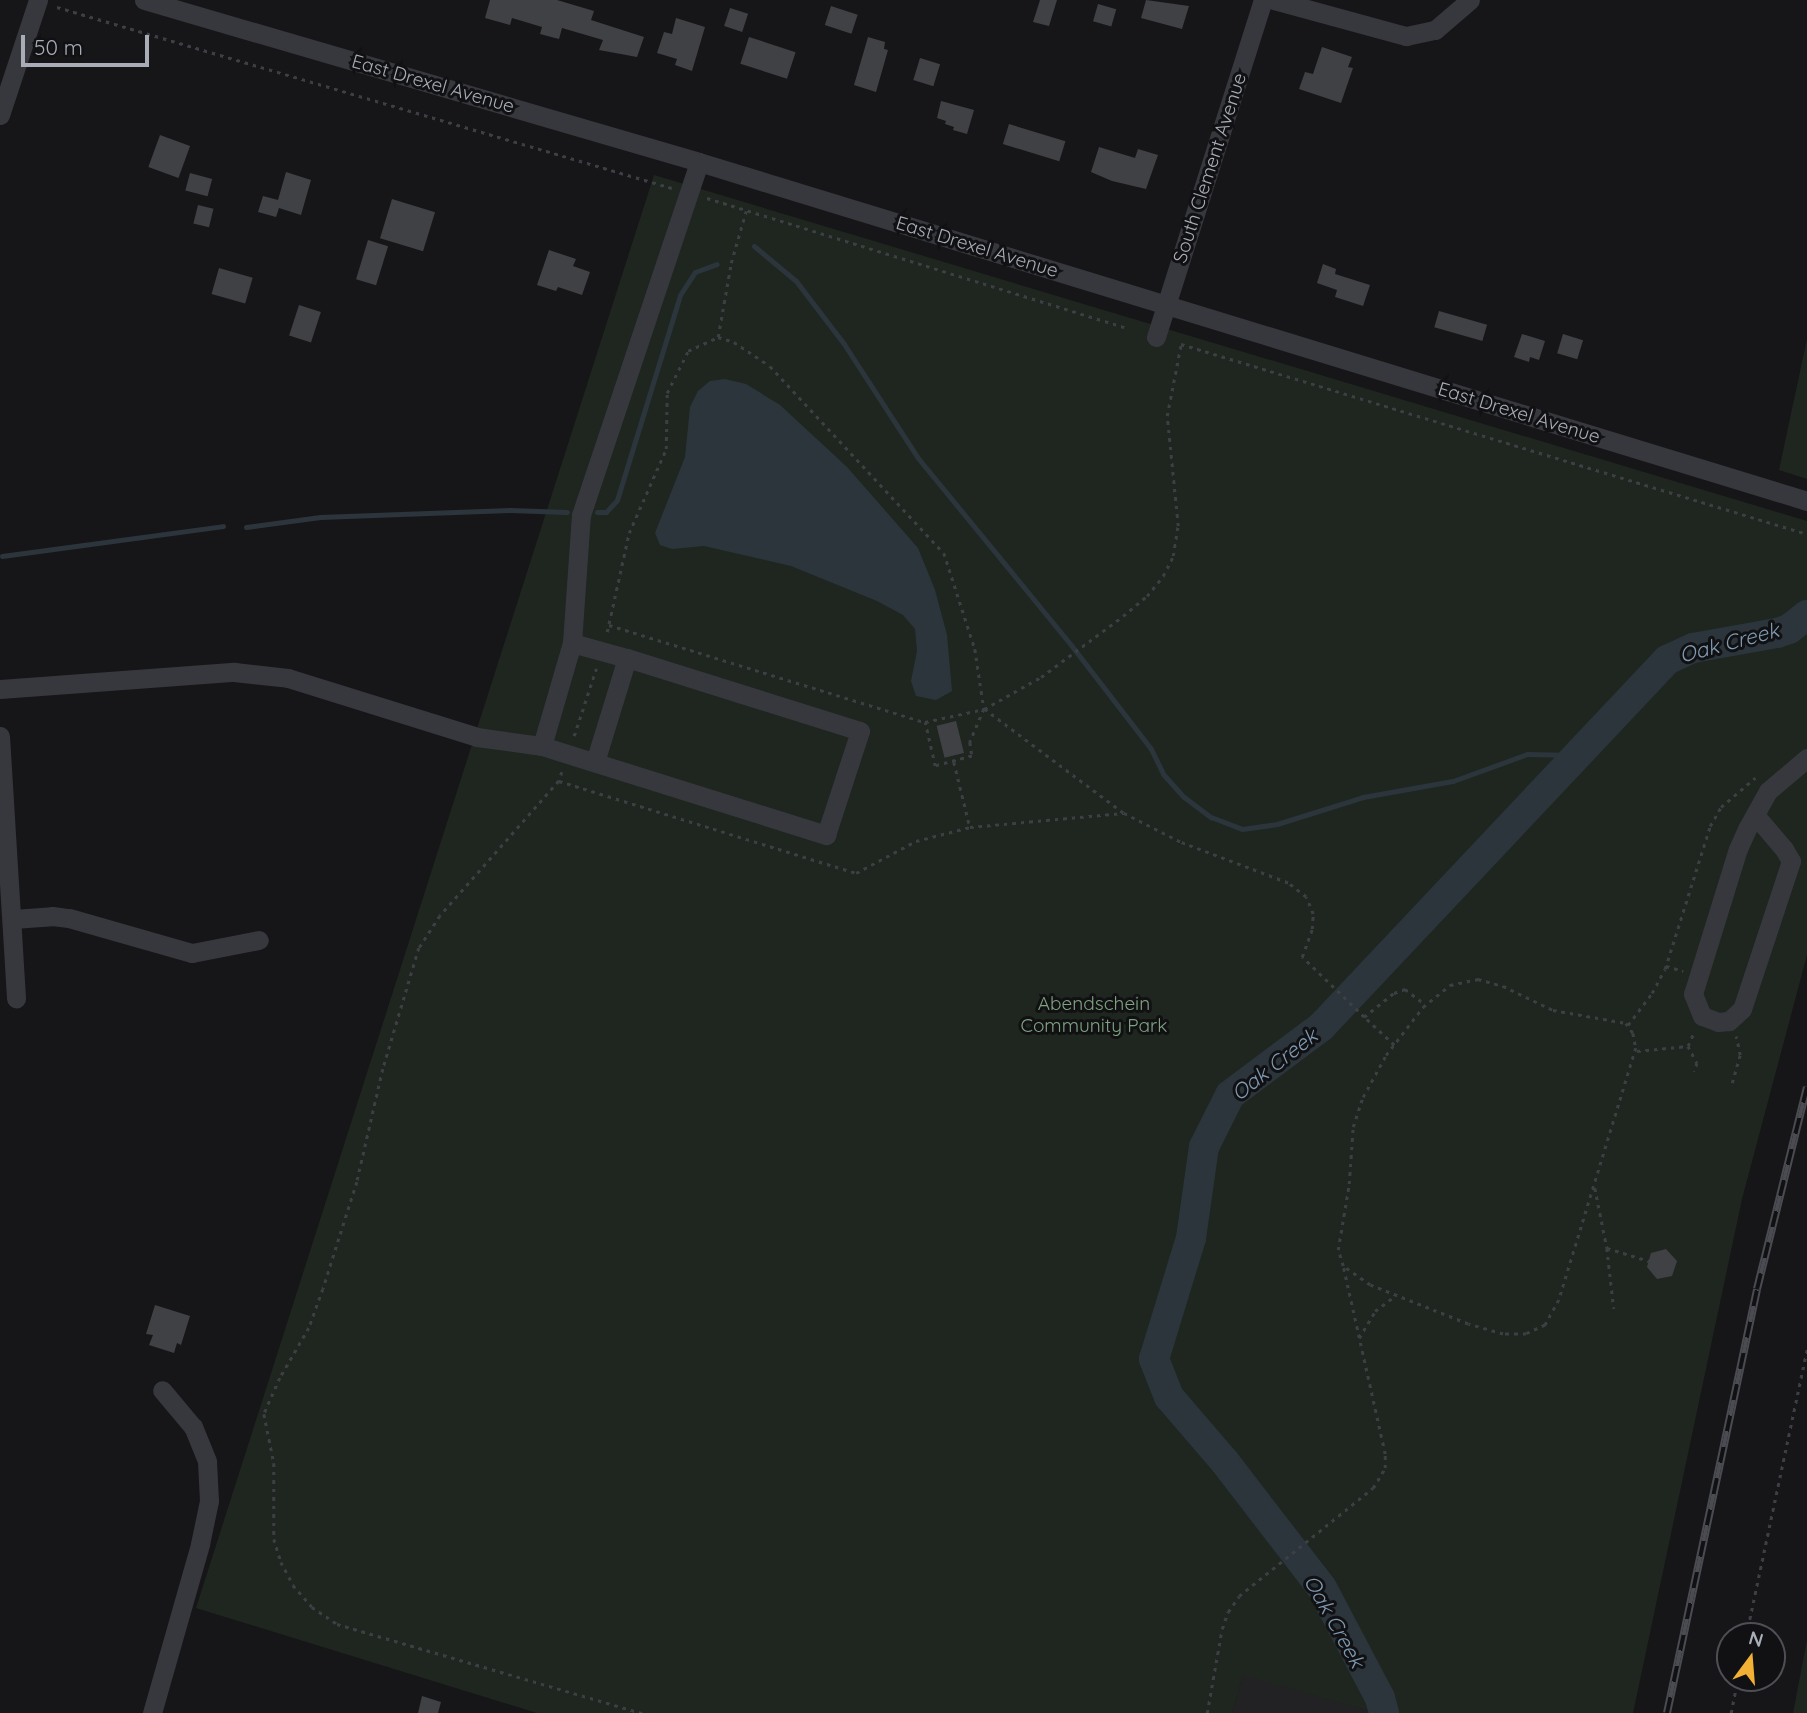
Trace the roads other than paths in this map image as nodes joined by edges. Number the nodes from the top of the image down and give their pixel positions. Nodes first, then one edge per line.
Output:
1 (38, 0) edge
2 (144, 0) edge
3 (1263, 0) edge
4 (1274, 0) edge
5 (1470, 0) edge
6 (0, 115) edge
7 (699, 162) junction
8 (1166, 306) junction
9 (1156, 337) dead end
10 (1807, 501) edge
11 (572, 643) junction
12 (627, 658) junction
13 (0, 689) edge
14 (0, 736) edge
15 (542, 746) junction
16 (1807, 758) edge
17 (595, 762) junction
18 (1755, 816) junction
19 (13, 919) junction
20 (259, 940) dead end
21 (16, 999) dead end
22 (162, 1390) dead end
23 (152, 1713) edge

1 - 6 street
2 - 7 street, East Drexel Avenue
3 - 8 street, South Clement Avenue
4 - 5 street
7 - 8 street, East Drexel Avenue
7 - 11 street
8 - 9 street, South Clement Avenue
8 - 10 street, East Drexel Avenue
11 - 12 street
11 - 15 street
12 - 17 street
12 - 17 street
13 - 15 street
14 - 19 street
15 - 17 street
16 - 18 street
18 - 18 street
19 - 20 street
19 - 21 street
22 - 23 street

